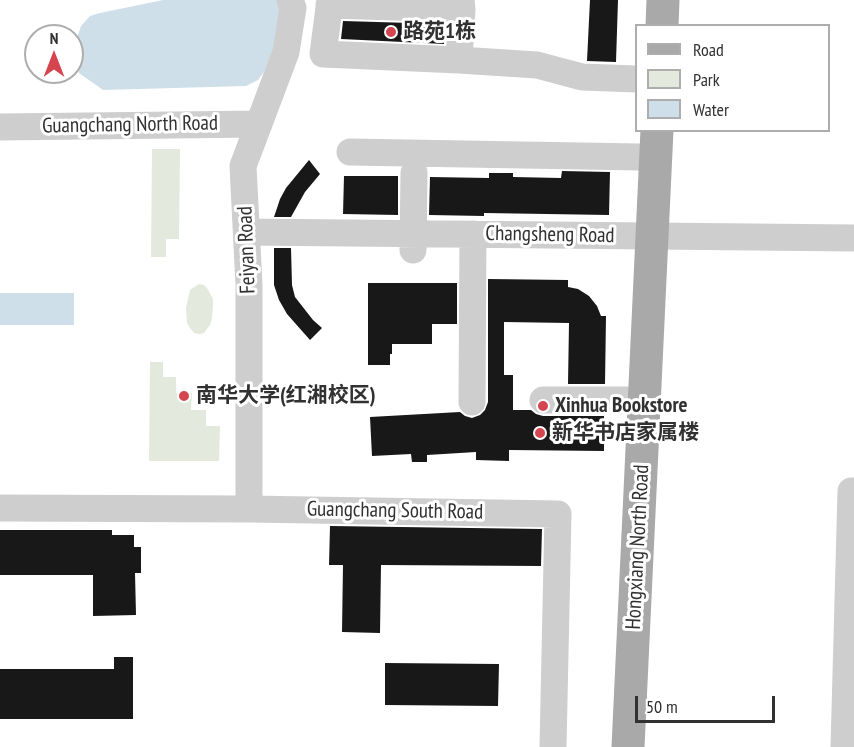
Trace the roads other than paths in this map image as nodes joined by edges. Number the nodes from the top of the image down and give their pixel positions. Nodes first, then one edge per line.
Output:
1 (290, 0) edge
2 (646, 0) edge
3 (663, 0) edge
4 (330, 3) edge
5 (461, 4) edge
6 (645, 24) edge
7 (662, 24) edge
8 (459, 60) junction
9 (635, 79) edge
10 (259, 124) junction
11 (0, 127) edge
12 (646, 139) edge
13 (350, 152) dead end
14 (414, 173) dead end
15 (854, 238) edge
16 (247, 240) junction
17 (413, 242) junction
18 (473, 242) junction
19 (644, 244) junction
20 (854, 254) edge
21 (543, 400) dead end
22 (629, 400) junction
23 (472, 402) dead end
24 (854, 491) edge
25 (0, 508) edge
26 (249, 509) junction
27 (553, 747) edge
28 (612, 747) edge
29 (628, 747) edge
30 (844, 747) edge

1 - 10 street, Feiyan Road
2 - 6 main road
3 - 7 main road
4 - 5 street
4 - 8 street
5 - 8 street
8 - 9 street
10 - 11 street, Guangchang North Road
10 - 16 street, Feiyan Road
12 - 13 street
12 - 19 main road, Hongxiang North Road
14 - 17 street
15 - 19 street, Changsheng Road
16 - 17 street, Changsheng Road
16 - 26 street, Feiyan Road
17 - 18 street, Changsheng Road
18 - 19 street, Changsheng Road
18 - 23 street
19 - 20 street, Changsheng Road
19 - 22 main road, Hongxiang North Road
19 - 29 main road, Hongxiang North Road
21 - 22 street
22 - 28 main road, Hongxiang North Road
24 - 30 street
25 - 26 street, Guangchang South Road
26 - 27 street, Guangchang South Road

